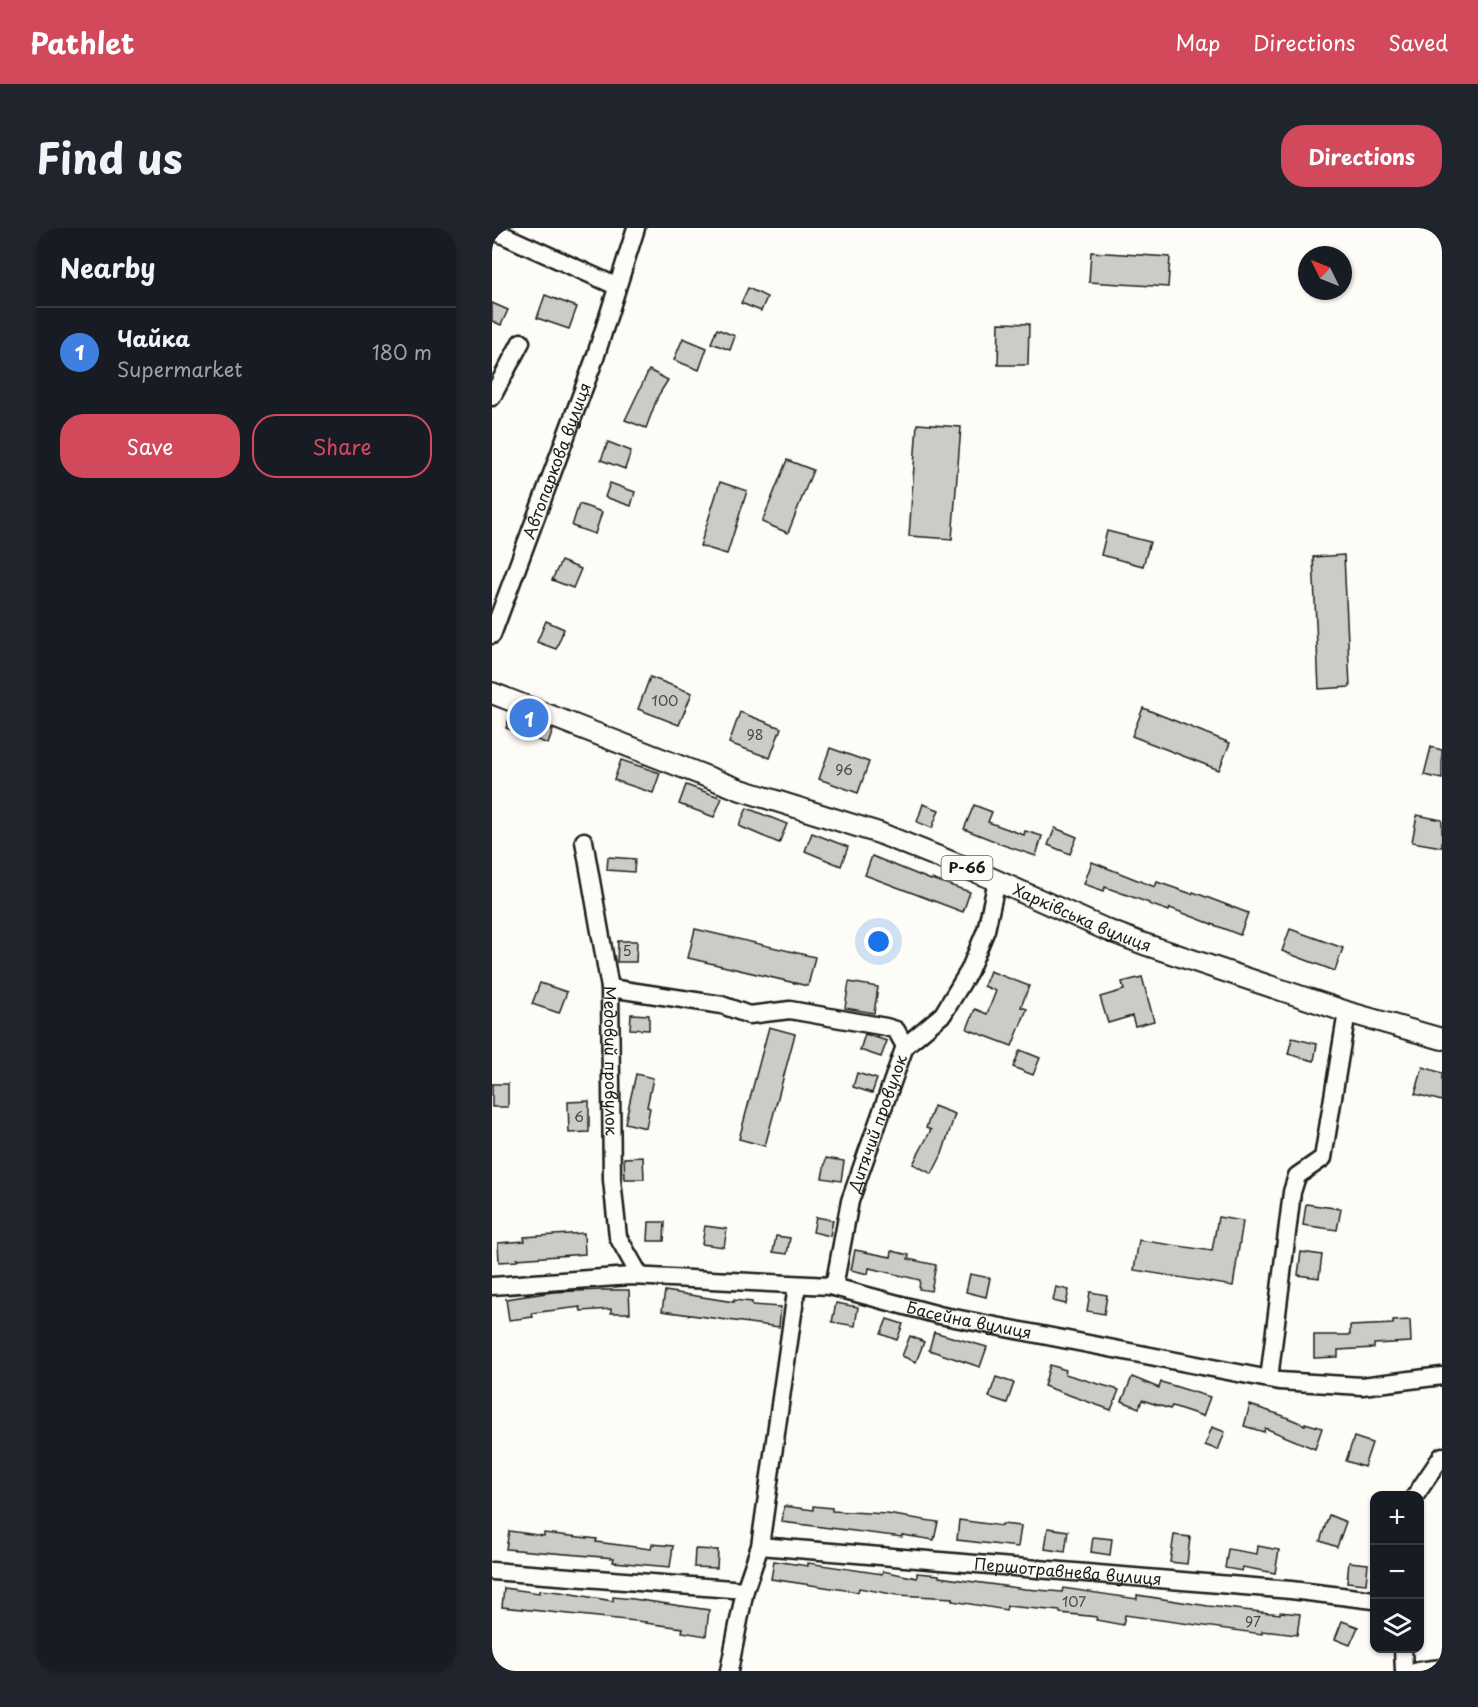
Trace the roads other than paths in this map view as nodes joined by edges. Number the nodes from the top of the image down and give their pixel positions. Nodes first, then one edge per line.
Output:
1 (636, 228) edge
2 (492, 230) edge
3 (616, 286) junction
4 (521, 342) dead end
5 (492, 397) edge
6 (492, 635) edge
7 (492, 693) edge
8 (584, 841) dead end
9 (998, 881) junction
10 (610, 988) junction
11 (1347, 1012) junction
12 (1442, 1039) edge
13 (905, 1046) junction
14 (640, 1276) junction
15 (797, 1285) junction
16 (492, 1286) edge
17 (834, 1287) junction
18 (1442, 1376) edge
19 (1269, 1379) junction
20 (1442, 1456) edge
21 (1418, 1491) edge
22 (760, 1546) junction
23 (492, 1570) edge
24 (745, 1590) junction
25 (1370, 1600) edge
26 (1403, 1653) edge
27 (1442, 1668) edge
28 (729, 1671) edge
29 (1404, 1671) edge
30 (1417, 1671) edge

1 - 3 street, Автопаркова вулиця
2 - 3 street
3 - 6 street, Автопаркова вулиця
4 - 5 street
7 - 9 main road, Харківська вулиця / Р-66
8 - 10 street, Медовий провулок
9 - 11 main road, Харківська вулиця / Р-66
9 - 13 street, Дитячий провулок
10 - 13 street
10 - 14 street, Медовий провулок
11 - 12 main road, Харківська вулиця / Р-66
11 - 19 street
13 - 17 street, Дитячий провулок
14 - 15 street, Басейна вулиця
14 - 16 street, Басейна вулиця
15 - 17 street, Басейна вулиця
15 - 22 street
17 - 19 street, Басейна вулиця
18 - 19 street, Басейна вулиця
20 - 21 street
22 - 24 street
22 - 25 street, Першотравнева вулиця
23 - 24 street
24 - 28 street
26 - 29 street
27 - 30 street

